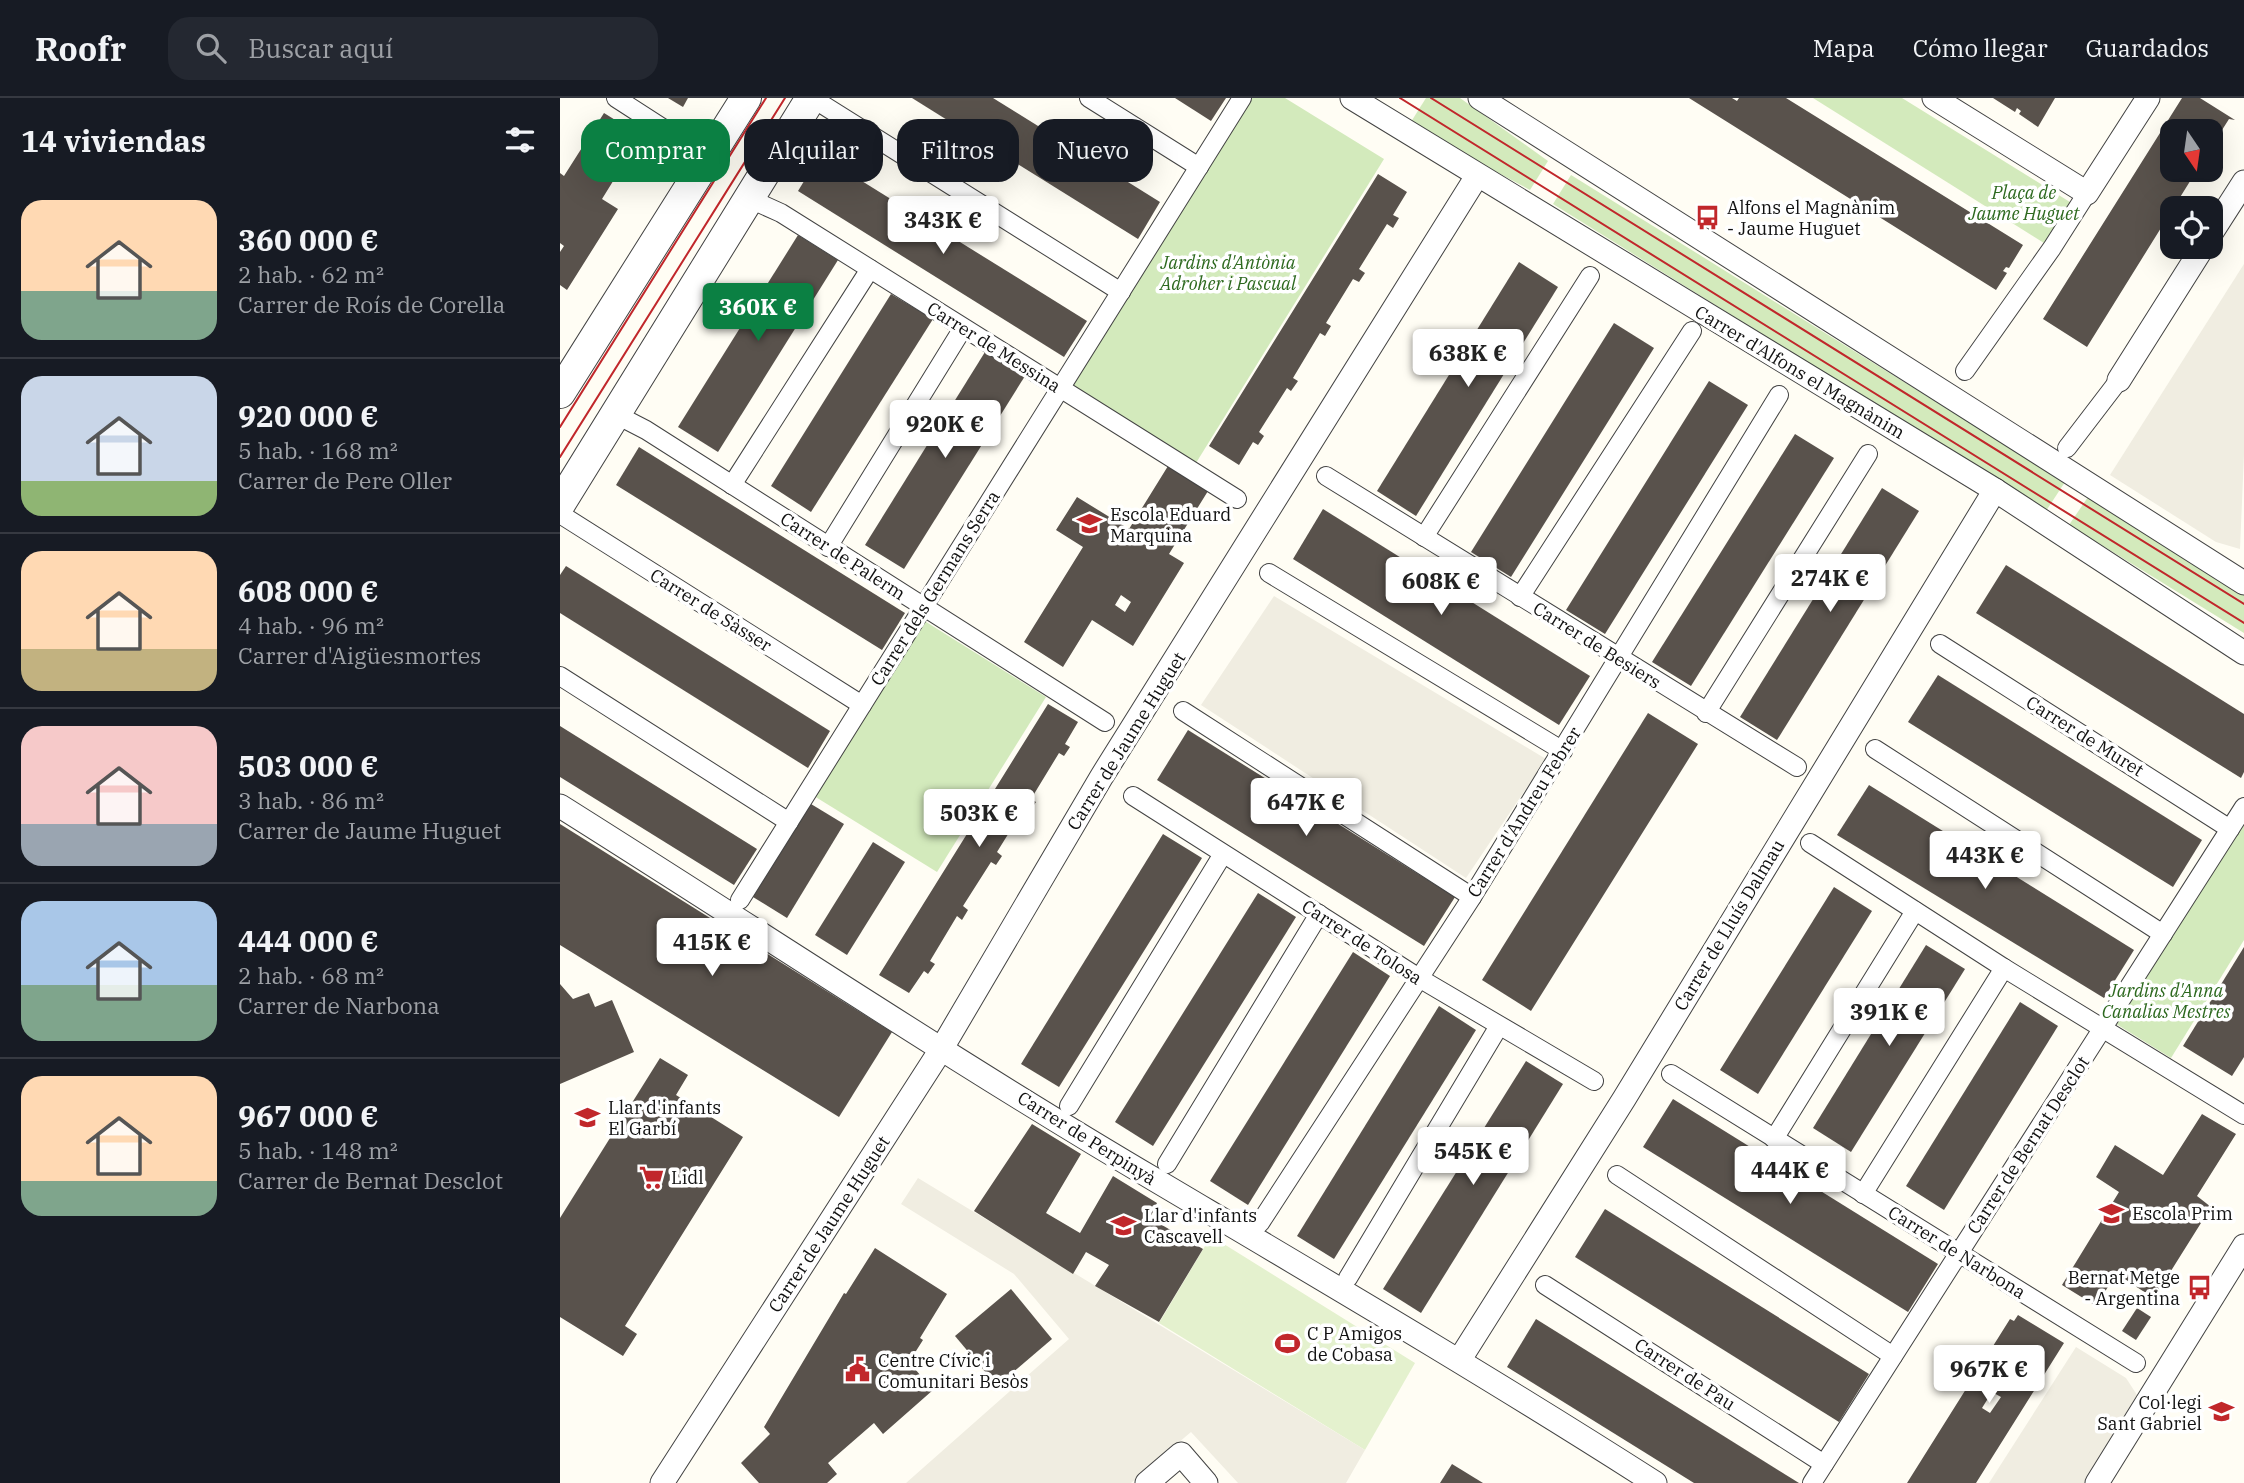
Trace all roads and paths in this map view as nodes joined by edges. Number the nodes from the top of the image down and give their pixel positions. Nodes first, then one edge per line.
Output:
1 (616, 98) edge
2 (746, 98) edge
3 (812, 98) edge
4 (1089, 98) edge
5 (1242, 98) edge
6 (1352, 98) edge
7 (1480, 98) edge
8 (1934, 98) edge
9 (2148, 98) edge
10 (649, 119) edge
11 (730, 124) edge
12 (1199, 167) junction
13 (1478, 176) junction
14 (693, 182) edge
15 (2244, 182) edge
16 (2087, 193) junction
17 (750, 199) junction
18 (2223, 215) edge
19 (2195, 259) edge
20 (870, 269) junction
21 (1590, 276) dead end
22 (1121, 292) junction
23 (963, 328) junction
24 (1692, 331) dead end
25 (1965, 371) dead end
26 (2119, 380) joint
27 (562, 385) edge
28 (1060, 389) junction
29 (1779, 395) dead end
30 (615, 414) junction
31 (2067, 448) dead end
32 (1868, 454) dead end
33 (1326, 476) dead end
34 (732, 485) junction
35 (1995, 490) junction
36 (1237, 499) dead end
37 (560, 504) edge
38 (560, 514) edge
39 (1424, 537) junction
40 (828, 547) junction
41 (1269, 573) dead end
42 (2244, 583) edge
43 (1520, 597) junction
44 (923, 608) junction
45 (1940, 644) dead end
46 (2244, 653) edge
47 (1618, 657) junction
48 (560, 676) edge
49 (862, 705) junction
50 (1183, 711) dead end
51 (1706, 713) junction
52 (1105, 722) dead end
53 (1875, 748) dead end
54 (1563, 751) junction
55 (1797, 767) dead end
56 (1133, 796) dead end
57 (560, 806) edge
58 (2244, 807) edge
59 (789, 822) junction
60 (2231, 829) junction
61 (1810, 843) dead end
62 (1223, 854) junction
63 (1472, 897) junction
64 (740, 901) dead end
65 (1915, 911) junction
66 (1320, 914) junction
67 (2163, 934) junction
68 (2004, 968) junction
69 (1419, 978) junction
70 (1499, 1026) junction
71 (2103, 1028) junction
72 (942, 1048) junction
73 (1671, 1074) dead end
74 (1594, 1081) dead end
75 (1069, 1105) dead end
76 (2244, 1115) edge
77 (1774, 1139) junction
78 (1167, 1164) dead end
79 (1617, 1175) dead end
80 (1863, 1194) junction
81 (1260, 1223) dead end
82 (2244, 1246) edge
83 (1959, 1253) junction
84 (1348, 1278) dead end
85 (1545, 1285) dead end
86 (1893, 1356) junction
87 (1460, 1359) junction
88 (2136, 1363) dead end
89 (1824, 1464) junction
90 (662, 1483) edge
91 (1147, 1483) edge
92 (1206, 1483) edge
93 (1655, 1483) edge
94 (1812, 1483) edge
95 (2096, 1483) edge

1 - 10 street
2 - 11 street
3 - 17 street
3 - 22 street
4 - 12 street
5 - 12 street, Carrer dels Germans Serra
6 - 13 street, Carrer d'Alfons el Magnànim
7 - 42 street
8 - 16 street
9 - 16 street
12 - 22 street, Carrer dels Germans Serra
13 - 35 street, Carrer d'Alfons el Magnànim
13 - 72 street, Carrer de Jaume Huguet
14 - 27 street
15 - 18 street
16 - 25 street
17 - 20 street, Carrer de Messina
17 - 30 street
19 - 26 street
20 - 23 street, Carrer de Messina
20 - 34 street
21 - 39 street
22 - 28 street, Carrer dels Germans Serra
23 - 28 street, Carrer de Messina
23 - 40 street
24 - 43 street
26 - 31 street
28 - 36 street, Carrer de Messina
28 - 44 street, Carrer dels Germans Serra
29 - 47 street, Carrer d'Andreu Febrer
30 - 34 street, Carrer de Palerm
30 - 37 street
32 - 51 street
33 - 39 street, Carrer de Besiers
34 - 40 street, Carrer de Palerm
35 - 46 street, Carrer d'Alfons el Magnànim
35 - 87 street, Carrer de Lluís Dalmau
38 - 49 street, Carrer de Sàsser
39 - 43 street, Carrer de Besiers
40 - 44 street, Carrer de Palerm
41 - 54 street
43 - 47 street, Carrer de Besiers
44 - 49 street, Carrer dels Germans Serra
44 - 52 street, Carrer de Palerm
45 - 60 street, Carrer de Muret
47 - 51 street, Carrer de Besiers
47 - 54 street, Carrer d'Andreu Febrer
48 - 59 street
49 - 59 street, Carrer dels Germans Serra
50 - 63 street
51 - 55 street, Carrer de Besiers
53 - 67 street
54 - 63 street, Carrer d'Andreu Febrer
56 - 62 street, Carrer de Tolosa
57 - 72 street, Carrer de Perpinyà
58 - 60 street, Carrer de Bernat Desclot
59 - 64 street, Carrer dels Germans Serra
60 - 67 street, Carrer de Bernat Desclot
61 - 65 street
62 - 66 street, Carrer de Tolosa
62 - 75 street
63 - 69 street, Carrer d'Andreu Febrer
65 - 68 street
65 - 77 street
66 - 69 street, Carrer de Tolosa
66 - 78 street
67 - 71 street, Carrer de Bernat Desclot
68 - 71 street
68 - 80 street
69 - 70 street, Carrer de Tolosa
69 - 81 street, Carrer d'Andreu Febrer
70 - 74 street, Carrer de Tolosa
70 - 84 street
71 - 76 street
71 - 83 street, Carrer de Bernat Desclot
72 - 87 street, Carrer de Perpinyà
72 - 90 street, Carrer de Jaume Huguet
73 - 77 street, Carrer de Narbona
77 - 80 street, Carrer de Narbona
79 - 86 street
80 - 83 street, Carrer de Narbona
82 - 95 street
83 - 86 street, Carrer de Bernat Desclot
83 - 88 street, Carrer de Narbona
85 - 89 street, Carrer de Pau
86 - 89 street, Carrer de Bernat Desclot
87 - 93 street, Carrer de Perpinyà
89 - 94 street, Carrer de Bernat Desclot
91 - 92 street

